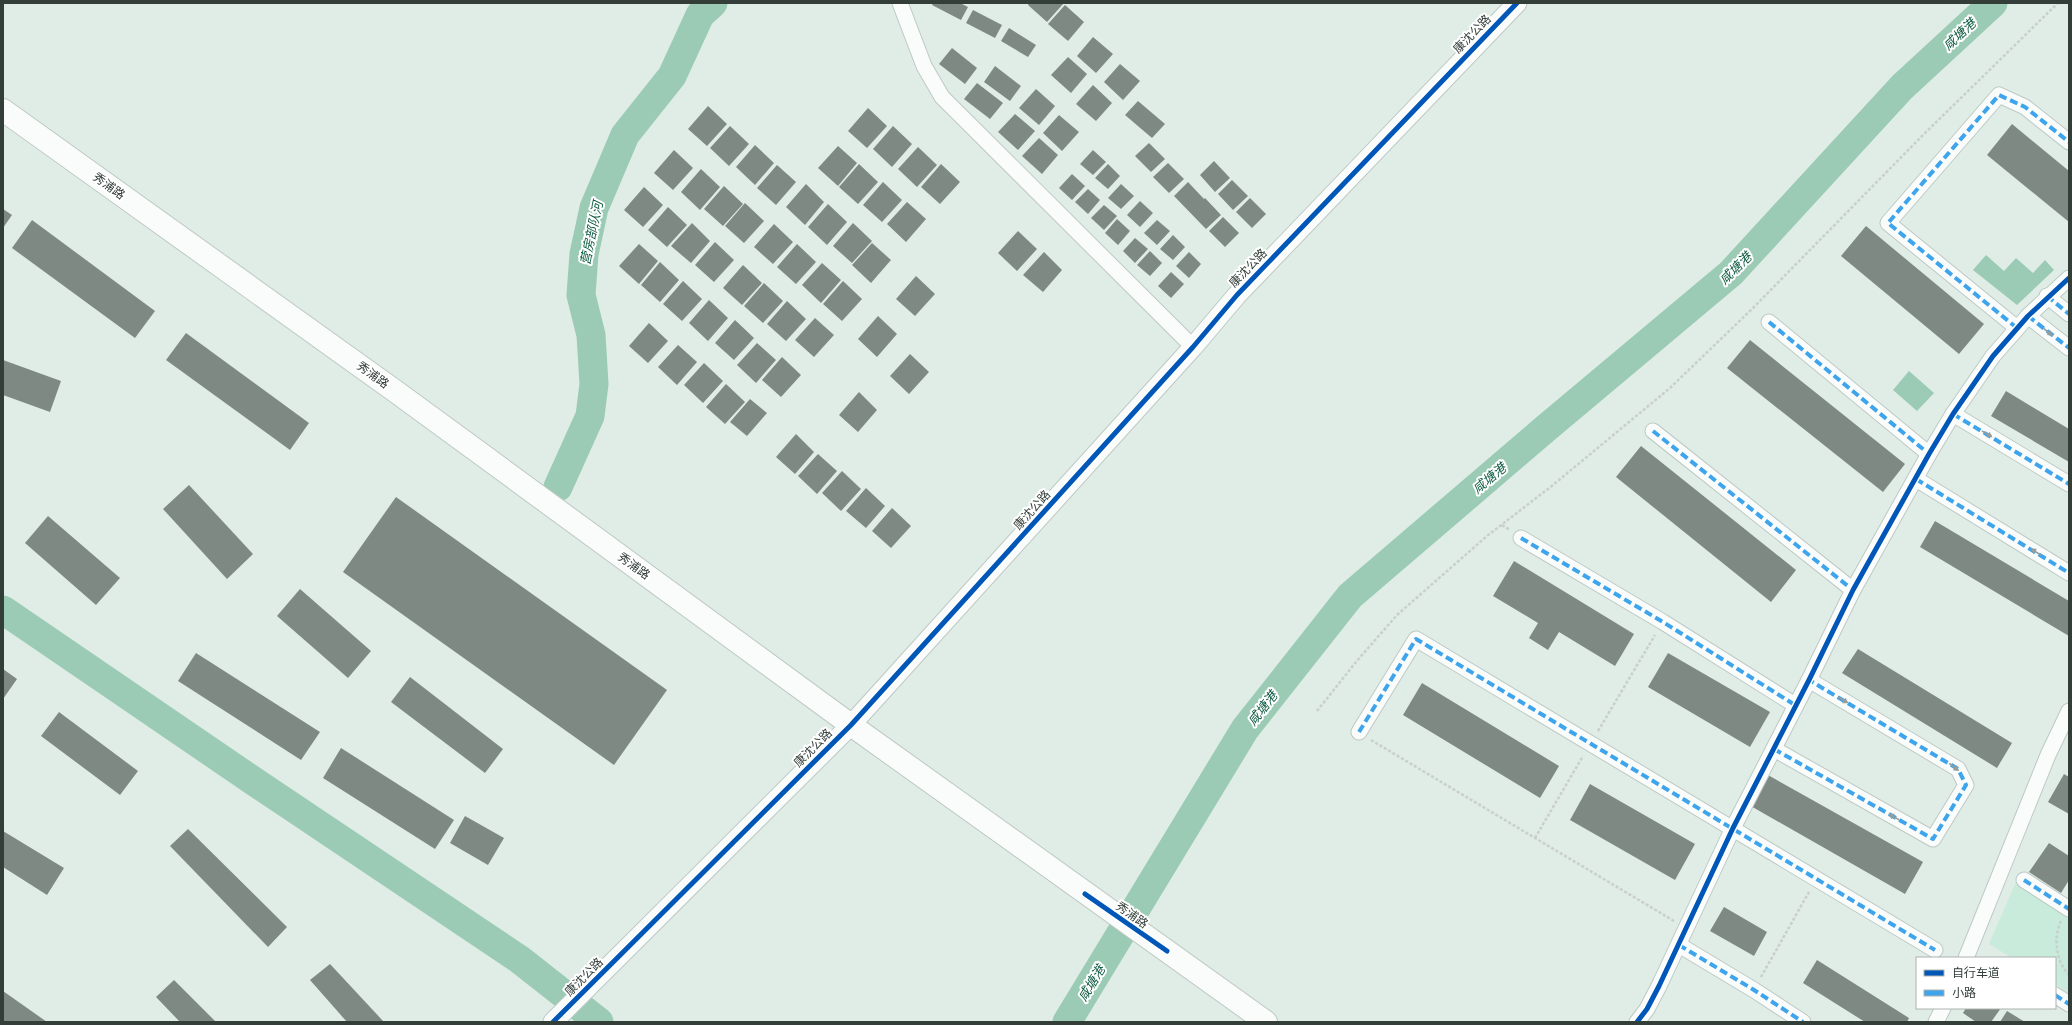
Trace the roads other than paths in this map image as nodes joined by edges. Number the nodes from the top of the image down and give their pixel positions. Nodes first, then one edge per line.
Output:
1 (900, 3) edge
2 (1517, 3) edge
3 (3, 110) edge
4 (2069, 142) edge
5 (2069, 278) edge
6 (2047, 296) junction
7 (2069, 314) edge
8 (2028, 316) junction
9 (1769, 322) dead end
10 (2017, 328) junction
11 (1193, 347) junction
12 (2069, 348) edge
13 (1953, 414) junction
14 (1653, 431) dead end
15 (1929, 454) junction
16 (1916, 479) junction
17 (2069, 484) edge
18 (1521, 538) dead end
19 (2069, 573) edge
20 (1853, 590) junction
21 (1810, 680) junction
22 (1795, 705) junction
23 (2069, 711) edge
24 (851, 725) junction
25 (1359, 732) road end
26 (1774, 749) junction
27 (1733, 828) junction
28 (2024, 880) dead end
29 (2068, 908) edge
30 (1679, 945) junction
31 (1935, 950) dead end
32 (1966, 957) edge
33 (2056, 996) edge
34 (2069, 1004) edge
35 (1943, 1009) edge
36 (553, 1022) edge
37 (1266, 1022) edge
38 (1637, 1022) edge
39 (1803, 1022) edge
40 (1936, 1022) edge

1 - 11 street
2 - 11 street, 康沈公路
3 - 24 main road, 秀浦路
4 - 10 street
5 - 6 street
6 - 7 street
6 - 8 street
8 - 10 street
8 -> 12 street
9 - 15 street
10 - 13 street
11 - 24 street, 康沈公路
13 - 15 street
13 -> 17 street
14 - 20 street
15 - 16 street
19 -> 16 street
16 - 20 street
18 - 22 street
20 - 21 street
21 - 22 street
21 -> 26 street
22 - 26 street
23 - 32 street
24 - 36 street, 康沈公路
24 - 37 main road, 秀浦路
25 - 27 street
26 - 27 street
27 - 30 street
27 - 31 street
28 - 29 street
30 - 38 street
30 - 39 street
33 - 34 street
35 - 40 street

